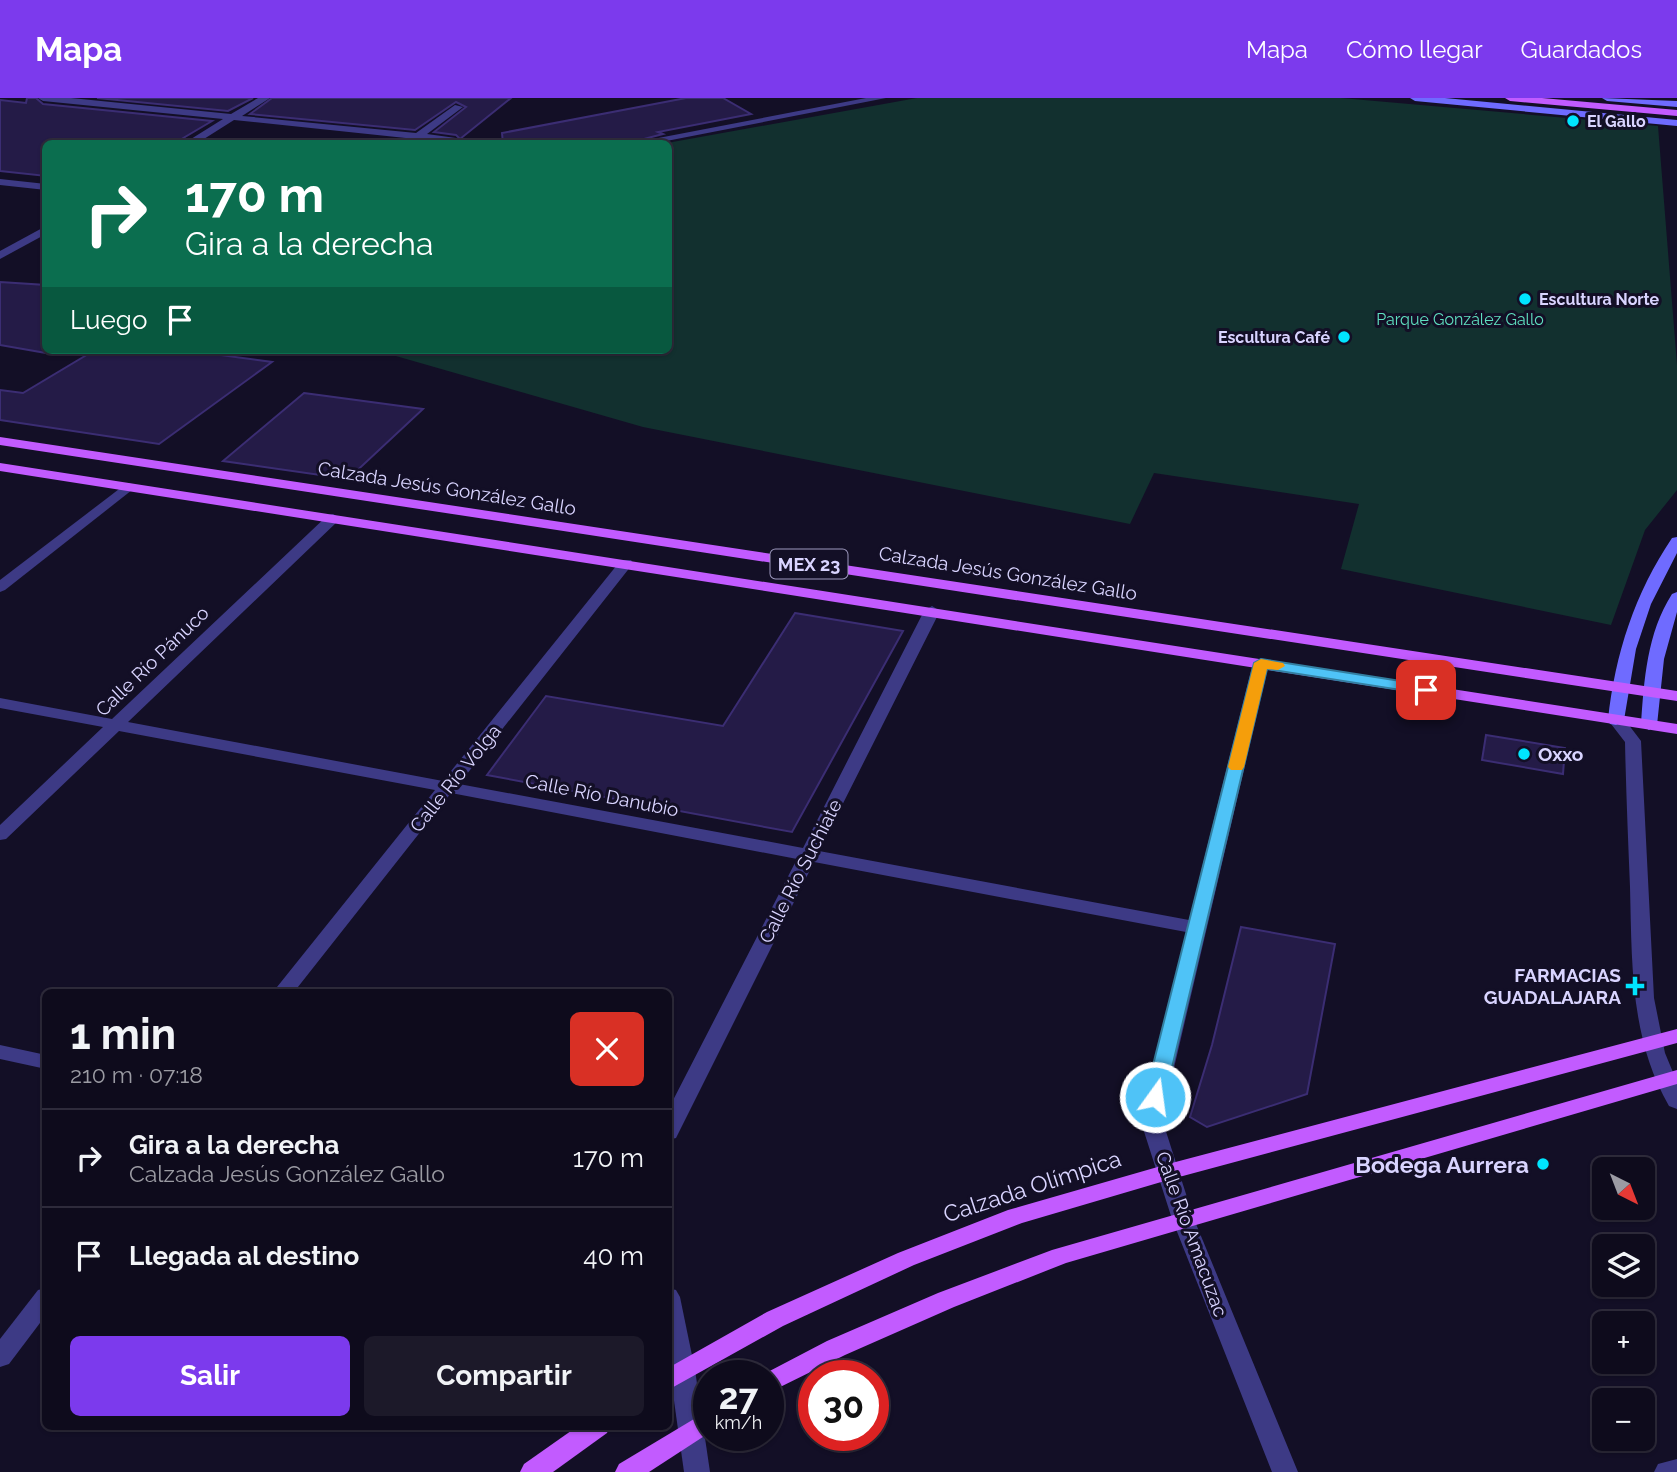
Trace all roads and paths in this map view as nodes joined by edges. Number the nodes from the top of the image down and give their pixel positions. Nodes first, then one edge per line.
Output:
1 (43, 98) edge
2 (265, 98) edge
3 (881, 98) edge
4 (1415, 98) edge
5 (1510, 98) edge
6 (1608, 98) edge
7 (1677, 104) edge
8 (458, 107) dead end
9 (1677, 113) edge
10 (232, 117) junction
11 (1677, 123) edge
12 (417, 137) junction
13 (195, 140) edge
14 (444, 140) edge
15 (654, 140) edge
16 (0, 182) edge
17 (42, 187) edge
18 (42, 231) edge
19 (0, 256) edge
20 (0, 441) edge
21 (44, 447) junction
22 (0, 467) edge
23 (122, 486) junction
24 (333, 518) junction
25 (1677, 541) edge
26 (626, 564) junction
27 (0, 587) edge
28 (1677, 597) edge
29 (932, 611) junction
30 (1261, 663) junction
31 (1619, 687) junction
32 (1651, 692) junction
33 (1677, 696) edge
34 (0, 703) edge
35 (1616, 720) junction
36 (116, 725) junction
37 (1649, 725) junction
38 (1677, 729) edge
39 (1633, 741) junction
40 (448, 787) junction
41 (0, 835) edge
42 (808, 855) junction
43 (1197, 928) junction
44 (285, 989) edge
45 (1677, 1036) edge
46 (1653, 1043) junction
47 (0, 1052) edge
48 (42, 1061) edge
49 (1670, 1079) edge
50 (1677, 1101) edge
51 (672, 1124) edge
52 (1168, 1172) junction
53 (1183, 1219) junction
54 (42, 1302) edge
55 (672, 1336) edge
56 (0, 1357) edge
57 (676, 1375) edge
58 (784, 1375) edge
59 (693, 1410) edge
60 (592, 1430) edge
61 (693, 1430) edge
62 (698, 1451) edge
63 (1677, 1470) edge
64 (533, 1472) edge
65 (628, 1472) edge
66 (697, 1472) edge
67 (1285, 1472) edge
68 (1667, 1472) edge

1 - 10 street
2 - 10 street
3 - 15 street
4 - 11 main road
5 - 9 main road
6 - 7 main road
8 - 12 street
10 - 12 street
10 - 13 street
12 - 14 street
16 - 17 street
18 - 19 street
20 - 21 main road, Calzada Jesús González Gallo / MEX 23
21 - 23 main road
21 - 31 main road, Calzada Jesús González Gallo / MEX 23
22 - 23 main road, MEX 23
23 - 24 main road, MEX 23
23 - 27 street
24 - 26 main road, MEX 23
24 - 36 street, Calle Río Pánuco
25 - 31 main road
26 - 29 main road, MEX 23
26 - 40 street, Calle Río Volga
28 - 32 main road
29 - 30 main road, MEX 23
29 - 42 street, Calle Río Suchiate
30 - 35 main road, MEX 23
30 - 43 street, Calle Río Amacuzac
31 - 32 main road, Calzada Jesús González Gallo / MEX 23
31 - 35 main road
32 - 33 main road, Calzada Jesús González Gallo / MEX 23
32 - 37 main road
34 - 36 street, Calle Río Danubio
35 - 37 main road, MEX 23
35 - 39 street
36 - 40 street, Calle Río Danubio
36 - 41 street, Calle Río Pánuco
37 - 38 main road, MEX 23
37 - 39 street
39 - 46 street
40 - 42 street, Calle Río Danubio
40 - 44 street, Calle Río Volga
42 - 43 street, Calle Río Danubio
42 - 51 street, Calle Río Suchiate
43 - 52 street, Calle Río Amacuzac
45 - 46 main road, Calzada Olímpica
46 - 49 street
46 - 52 main road, Calzada Olímpica
47 - 48 street
49 - 50 street
49 - 53 main road
52 - 53 street, Calle Río Amacuzac
52 - 57 main road, Calzada Olímpica
53 - 58 main road
53 - 67 street, Calle Río Amacuzac
54 - 56 street
55 - 57 street
57 - 59 street
60 - 64 main road
61 - 65 main road
62 - 66 street
63 - 68 street

